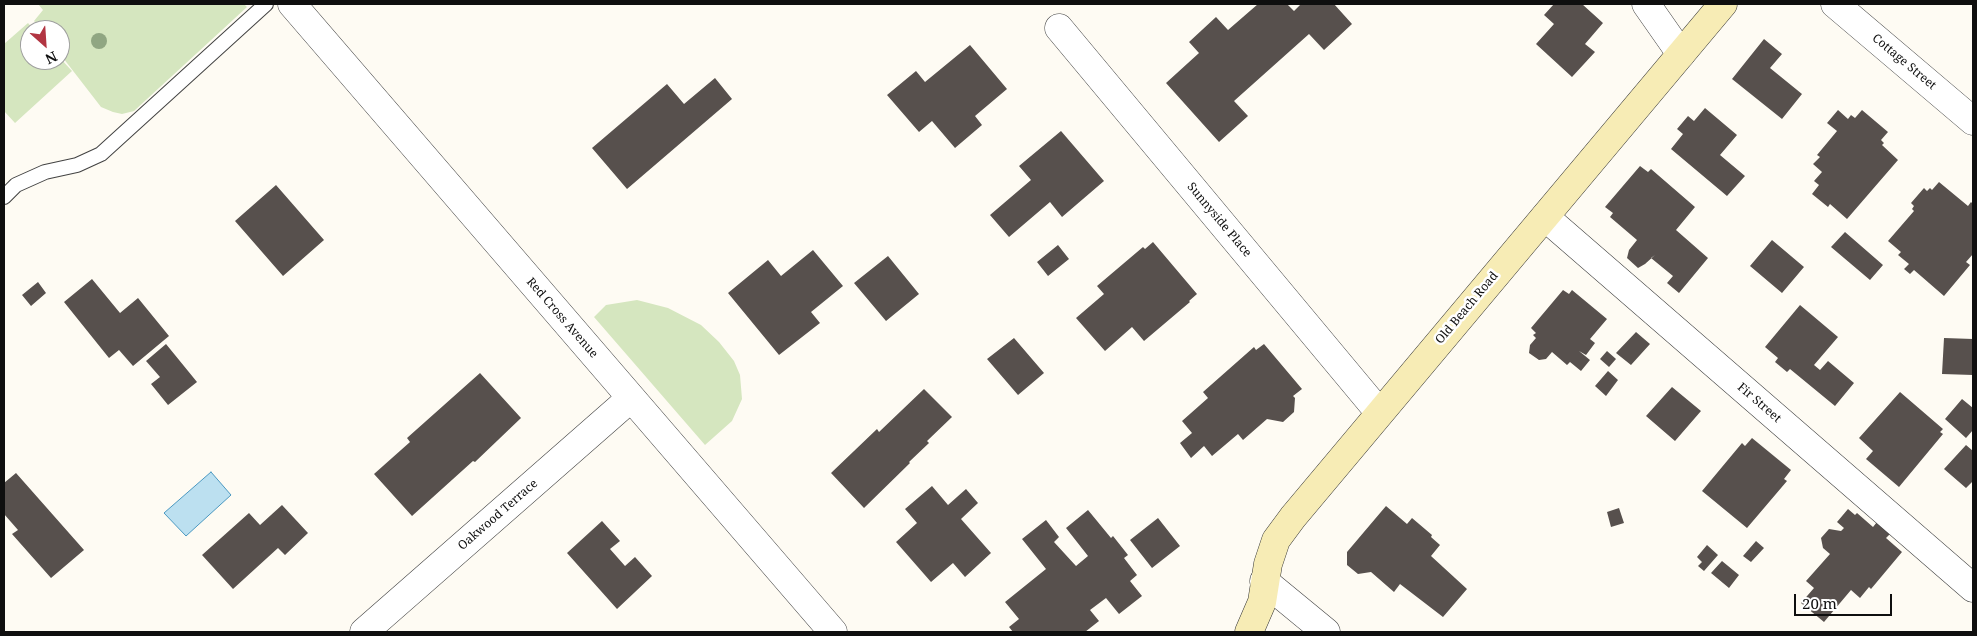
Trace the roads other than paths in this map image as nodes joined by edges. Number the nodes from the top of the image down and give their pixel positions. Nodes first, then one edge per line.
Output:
1 (266, 4) edge
2 (292, 4) edge
3 (1646, 4) edge
4 (1723, 4) edge
5 (1835, 4) edge
6 (1059, 28) dead end
7 (1681, 54) junction
8 (1973, 121) edge
9 (4, 197) edge
10 (1545, 217) junction
11 (631, 398) junction
12 (1379, 412) junction
13 (1264, 580) junction
14 (1973, 588) edge
15 (364, 632) edge
16 (833, 632) edge
17 (1249, 632) edge
18 (1326, 632) edge

1 - 9 lane
2 - 11 street, Red Cross Avenue
3 - 7 street
4 - 7 street, Old Beach Road
5 - 8 street, Cottage Street
6 - 12 street, Sunnyside Place
7 - 10 street, Old Beach Road
10 - 12 street, Old Beach Road
10 - 14 street, Fir Street
11 - 15 street, Oakwood Terrace
11 - 16 street, Red Cross Avenue
12 - 13 street, Old Beach Road
13 - 17 street, Old Beach Road
13 - 18 street

